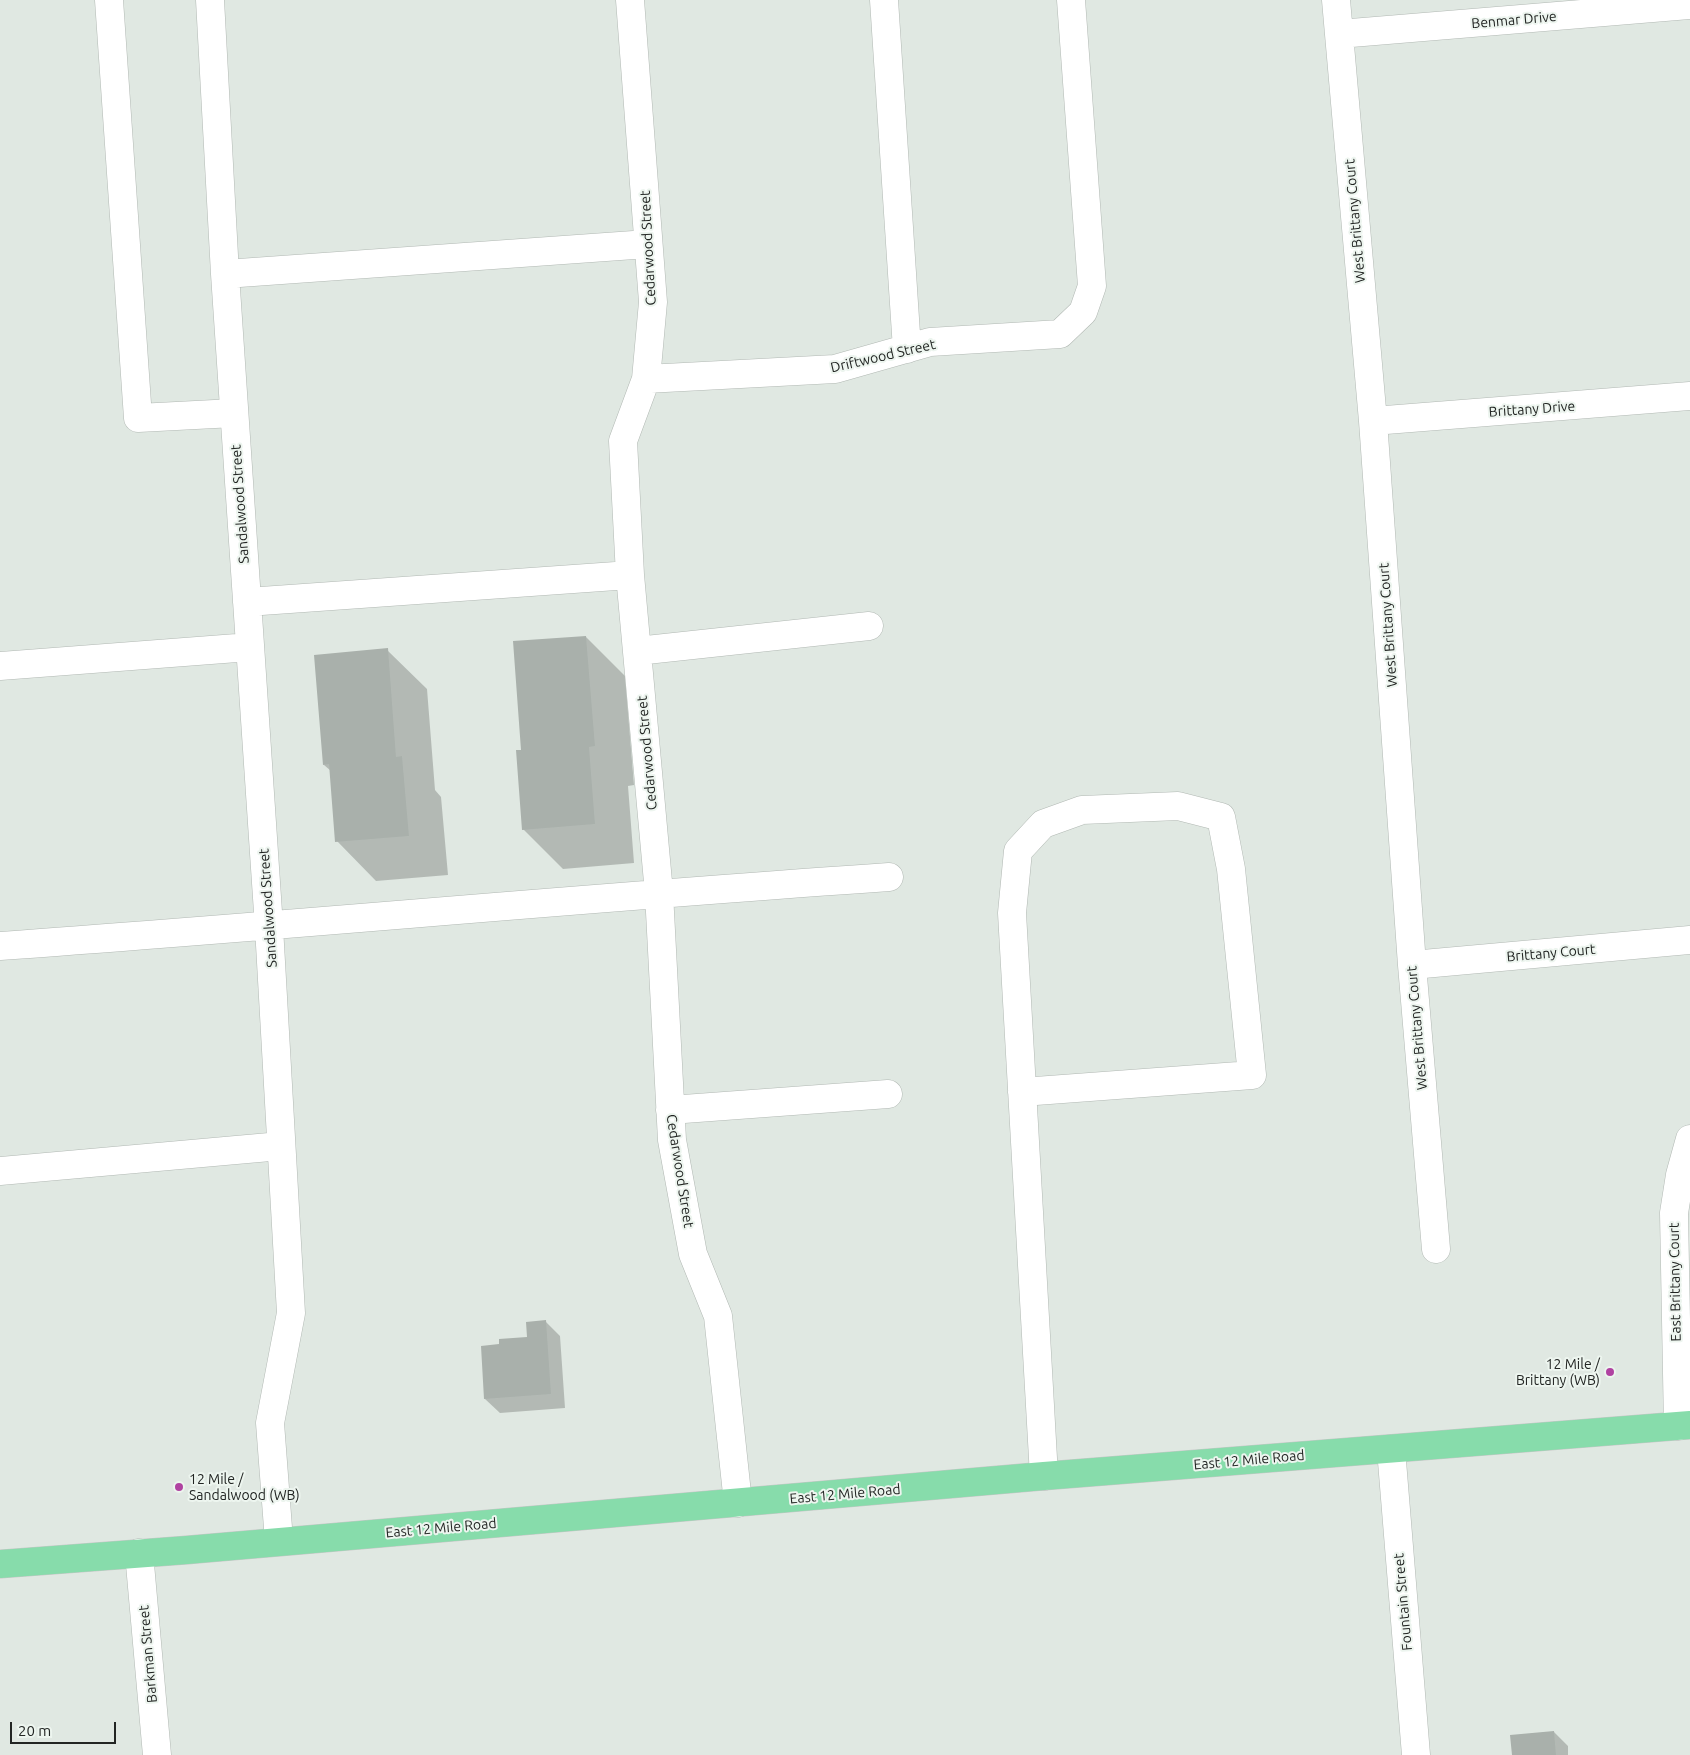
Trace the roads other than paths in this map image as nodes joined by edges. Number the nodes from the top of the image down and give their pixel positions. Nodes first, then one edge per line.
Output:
1 (109, 0) edge
2 (210, 0) edge
3 (630, 0) edge
4 (884, 0) edge
5 (1071, 0) edge
6 (1336, 0) edge
7 (1690, 5) edge
8 (1338, 34) junction
9 (648, 244) junction
10 (225, 274) junction
11 (907, 349) junction
12 (646, 379) junction
13 (1690, 396) edge
14 (234, 413) junction
15 (1373, 421) junction
16 (630, 574) junction
17 (247, 602) junction
18 (869, 626) dead end
19 (250, 647) junction
20 (637, 651) junction
21 (0, 666) edge
22 (888, 877) dead end
23 (660, 893) junction
24 (269, 927) junction
25 (1690, 940) edge
26 (0, 946) edge
27 (1412, 965) junction
28 (1022, 1092) junction
29 (888, 1094) dead end
30 (670, 1110) junction
31 (1690, 1139) edge
32 (282, 1146) junction
33 (0, 1171) edge
34 (1436, 1250) dead end
35 (1684, 1425) edge
36 (1391, 1448) junction
37 (1044, 1476) junction
38 (738, 1503) junction
39 (279, 1541) junction
40 (139, 1553) junction
41 (0, 1564) edge
42 (157, 1755) edge
43 (1416, 1755) edge

1 - 14 street
2 - 10 street, Sandalwood Street
3 - 9 street, Cedarwood Street
4 - 11 street
5 - 11 street, Driftwood Street
6 - 8 street, West Brittany Court
7 - 8 street, Benmar Drive
8 - 15 street, West Brittany Court
9 - 10 street
9 - 12 street, Cedarwood Street
10 - 14 street, Sandalwood Street
11 - 12 street, Driftwood Street
12 - 16 street, Cedarwood Street
13 - 15 street, Brittany Drive
14 - 17 street, Sandalwood Street
15 - 27 street, West Brittany Court
16 - 17 street
16 - 20 street, Cedarwood Street
17 - 19 street, Sandalwood Street
18 - 20 street
19 - 21 street
19 - 24 street, Sandalwood Street
20 - 23 street, Cedarwood Street
22 - 23 street
23 - 24 street
23 - 30 street, Cedarwood Street
24 - 26 street
24 - 32 street, Sandalwood Street
25 - 27 street, Brittany Court
27 - 34 street, West Brittany Court
28 - 28 street
28 - 37 street
29 - 30 street
30 - 38 street, Cedarwood Street
31 - 35 street, East Brittany Court
32 - 33 street
32 - 39 street, Sandalwood Street
35 - 36 main road, East 12 Mile Road
36 - 37 main road, East 12 Mile Road
36 - 43 street, Fountain Street
37 - 38 main road, East 12 Mile Road
38 - 39 main road, East 12 Mile Road
39 - 40 main road, East 12 Mile Road
40 - 41 main road, East 12 Mile Road
40 - 42 street, Barkman Street

